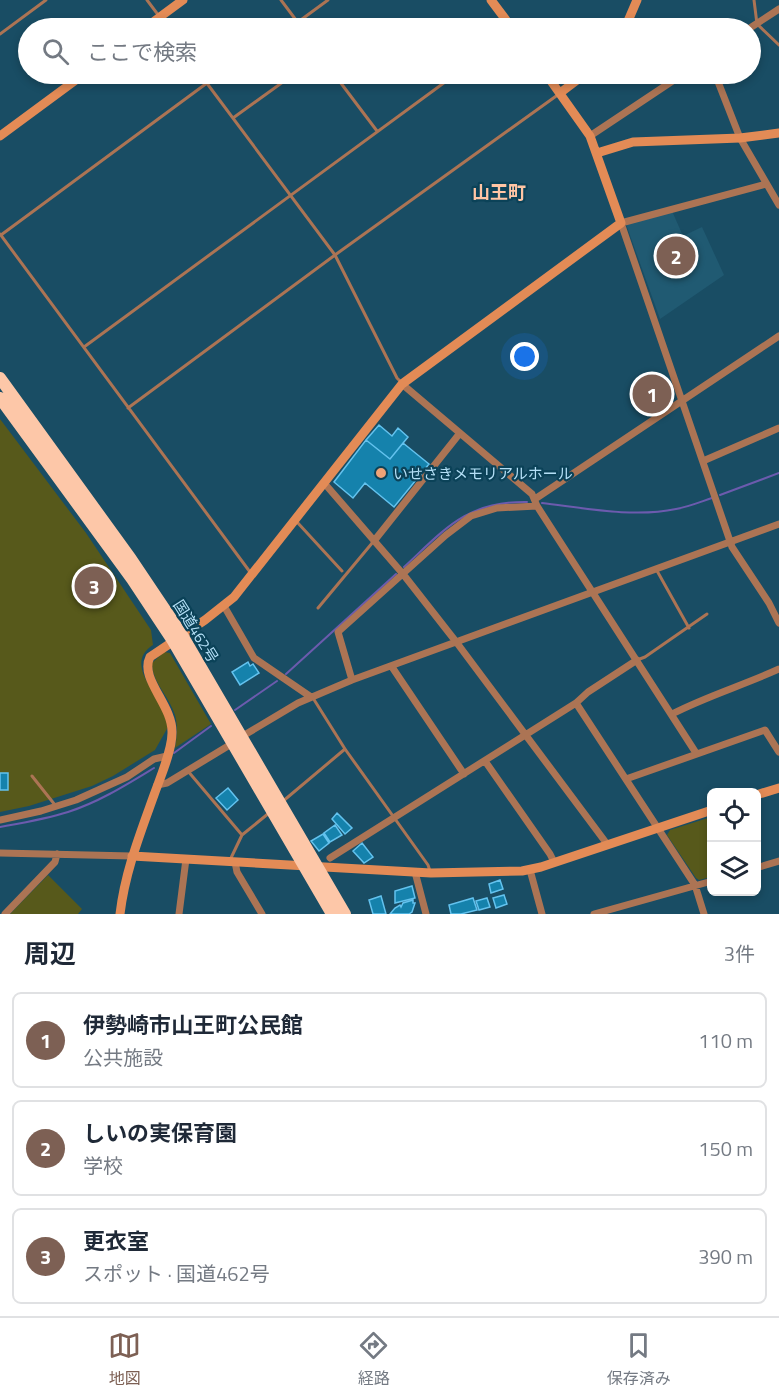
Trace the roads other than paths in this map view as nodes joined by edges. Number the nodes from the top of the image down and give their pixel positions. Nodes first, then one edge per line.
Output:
1 (46, 0) edge
2 (147, 0) edge
3 (183, 0) edge
4 (281, 0) edge
5 (328, 0) edge
6 (491, 0) edge
7 (637, 0) edge
8 (754, 0) edge
9 (779, 9) edge
10 (160, 17) joint
11 (22, 18) edge
12 (295, 18) edge
13 (303, 18) edge
14 (504, 18) edge
15 (630, 18) edge
16 (756, 18) edge
17 (18, 21) edge
18 (761, 21) edge
19 (761, 28) edge
20 (0, 34) edge
21 (779, 45) edge
22 (70, 84) edge
23 (206, 84) edge
24 (208, 84) edge
25 (280, 84) edge
26 (342, 84) edge
27 (442, 84) edge
28 (553, 84) edge
29 (572, 84) edge
30 (668, 84) edge
31 (719, 84) edge
32 (560, 93) junction
33 (233, 118) junction
34 (377, 131) junction
35 (779, 133) edge
36 (0, 136) edge
37 (590, 136) junction
38 (740, 138) junction
39 (597, 153) junction
40 (766, 184) junction
41 (290, 194) junction
42 (779, 205) edge
43 (621, 223) junction
44 (0, 234) edge
45 (335, 255) junction
46 (779, 336) edge
47 (84, 347) junction
48 (0, 378) edge
49 (402, 384) junction
50 (0, 398) edge
51 (682, 400) junction
52 (129, 408) junction
53 (779, 428) edge
54 (460, 433) junction
55 (703, 461) junction
56 (325, 484) junction
57 (536, 502) junction
58 (296, 520) junction
59 (779, 524) edge
60 (374, 541) junction
61 (730, 541) junction
62 (656, 569) junction
63 (342, 571) dead end
64 (403, 574) junction
65 (253, 575) junction
66 (592, 593) junction
67 (224, 606) junction
68 (318, 608) dead end
69 (707, 614) dead end
70 (779, 623) edge
71 (690, 628) junction
72 (177, 638) junction
73 (457, 643) junction
74 (637, 660) junction
75 (392, 667) junction
76 (779, 669) edge
77 (352, 680) junction
78 (311, 697) junction
79 (576, 703) junction
80 (672, 714) junction
81 (527, 735) junction
82 (237, 740) junction
83 (345, 749) junction
84 (779, 752) edge
85 (696, 753) junction
86 (167, 756) junction
87 (485, 761) junction
88 (188, 770) junction
89 (464, 774) junction
90 (32, 776) dead end
91 (626, 778) junction
92 (157, 786) junction
93 (779, 788) edge
94 (761, 793) edge
95 (56, 807) junction
96 (276, 807) junction
97 (707, 811) edge
98 (393, 818) junction
99 (0, 820) edge
100 (658, 828) junction
101 (242, 835) junction
102 (607, 844) junction
103 (0, 853) edge
104 (57, 854) junction
105 (132, 856) junction
106 (330, 858) dead end
107 (186, 859) junction
108 (779, 861) edge
109 (232, 862) junction
110 (554, 862) junction
111 (311, 866) junction
112 (761, 866) edge
113 (530, 870) junction
114 (415, 872) junction
115 (431, 873) junction
116 (707, 882) edge
117 (695, 885) junction
118 (5, 914) edge
119 (120, 914) edge
120 (179, 914) edge
121 (262, 914) edge
122 (332, 914) edge
123 (345, 914) edge
124 (426, 914) edge
125 (542, 914) edge
126 (594, 914) edge
127 (704, 914) edge

1 - 11 lane
2 - 10 lane
3 - 10 street
4 - 12 lane
5 - 13 lane
6 - 14 street
7 - 15 street
8 - 16 lane
9 - 18 street
17 - 20 lane
19 - 21 lane
22 - 36 street
23 - 44 lane
24 - 33 lane
25 - 33 lane
26 - 34 lane
27 - 34 lane
28 - 32 street
29 - 32 street
30 - 37 street
31 - 38 street
32 - 37 street
32 - 45 lane
33 - 41 lane
34 - 41 lane
35 - 38 street
37 - 39 street
38 - 39 street
38 - 40 street
39 - 43 street
40 - 42 street
40 - 43 street
41 - 45 lane
41 - 47 lane
43 - 49 street
43 - 51 street
44 - 47 lane
45 - 49 lane
45 - 52 lane
46 - 51 street
47 - 52 lane
48 - 72 highway, 国道462号
49 - 54 street
49 - 56 street
50 - 72 highway, 国道462号
51 - 55 street
51 - 57 street
52 - 65 lane
53 - 55 street
54 - 57 street
54 - 60 street
55 - 61 street
56 - 58 street
56 - 60 street
57 - 64 street
57 - 66 street
58 - 63 lane
58 - 65 street
59 - 61 street
60 - 64 street
60 - 68 lane
61 - 62 street
61 - 70 street
62 - 66 street
62 - 71 lane
64 - 73 street
64 - 77 street
65 - 67 street
66 - 73 street
66 - 74 street
67 - 72 street
67 - 78 street
69 - 71 lane
71 - 74 lane
72 - 82 highway, 国道462号
72 - 86 street
73 - 75 street
73 - 81 street
74 - 79 street
74 - 80 street
75 - 77 street
75 - 89 street
76 - 80 street
77 - 78 street
78 - 82 street
78 - 83 lane
79 - 81 street
79 - 91 street
80 - 85 street
81 - 87 street
81 - 102 street
82 - 88 street
82 - 96 highway, 国道462号
83 - 96 lane
83 - 98 lane
84 - 85 street
85 - 91 street
86 - 92 street
86 - 95 street
87 - 89 street
87 - 110 street
88 - 92 street
88 - 101 lane
89 - 98 street
90 - 95 lane
91 - 100 street
92 - 105 street
93 - 94 street
95 - 99 street
96 - 101 lane
96 - 111 highway, 国道462号
97 - 100 street
98 - 106 street
98 - 115 lane
100 - 102 street
100 - 117 street
101 - 109 lane
102 - 110 street
103 - 104 street
104 - 105 street
104 - 118 street
105 - 107 street
105 - 119 street
107 - 109 street
107 - 120 street
108 - 112 street
109 - 111 street
109 - 121 street
110 - 113 street
111 - 114 street
111 - 122 highway, 国道462号
111 - 123 highway, 国道462号
113 - 115 street
113 - 125 street
114 - 115 street
114 - 124 street
116 - 117 street
117 - 126 street
117 - 127 street

